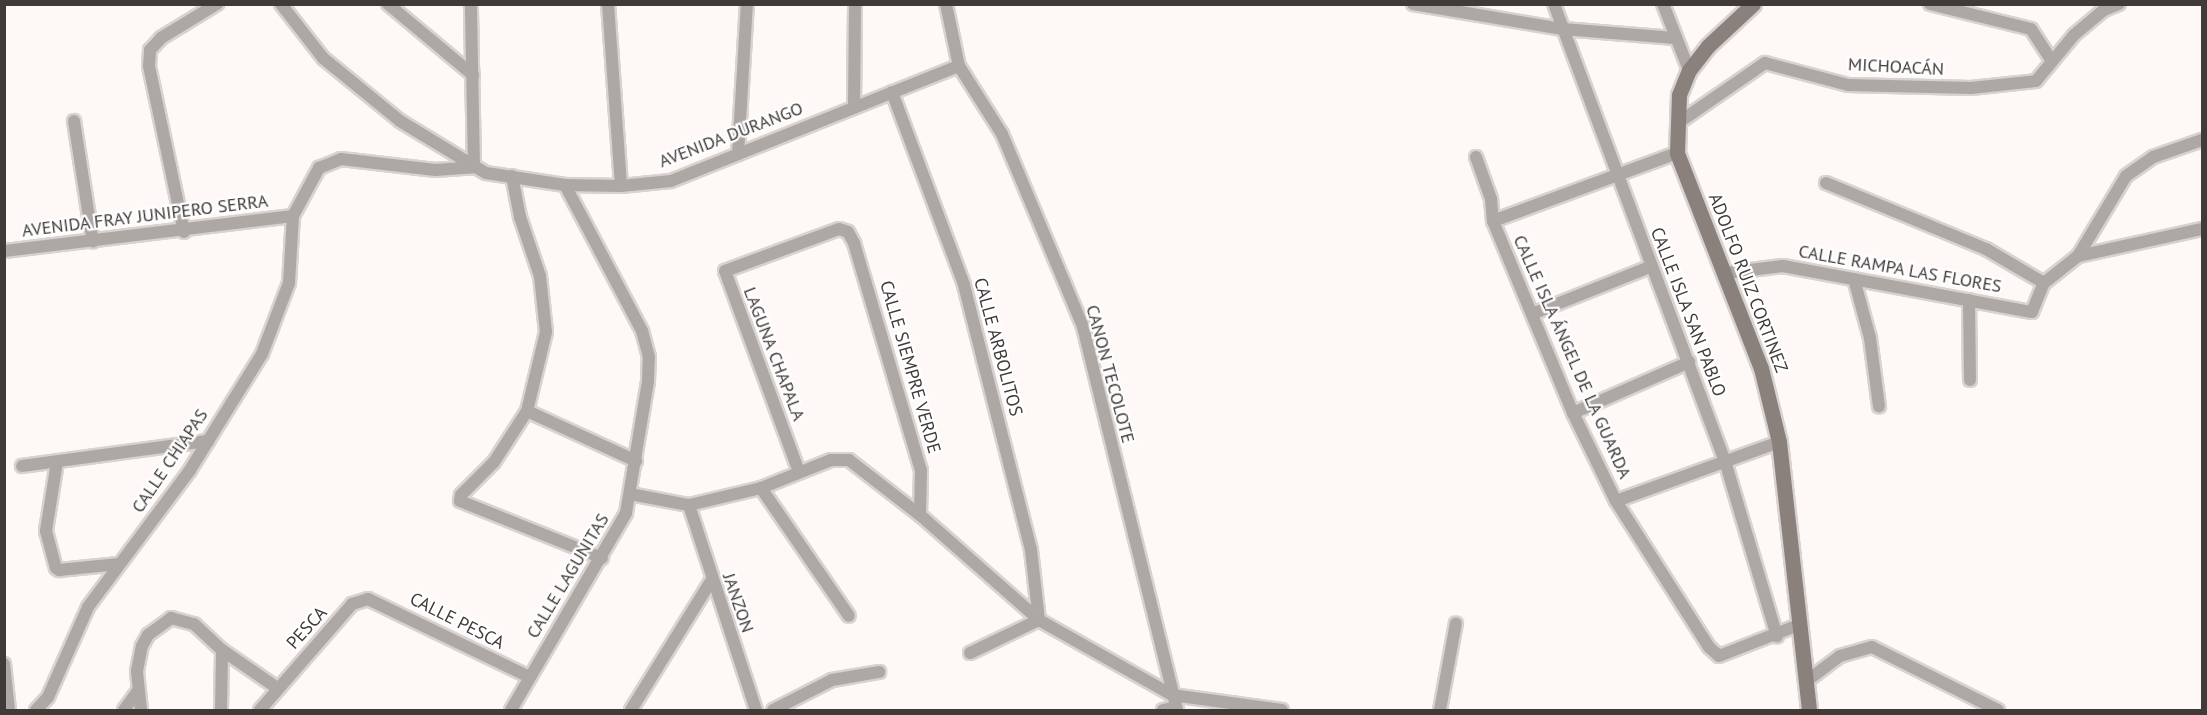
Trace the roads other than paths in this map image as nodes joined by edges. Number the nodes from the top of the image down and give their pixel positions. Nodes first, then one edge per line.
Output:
1 (218, 4) edge
2 (281, 4) edge
3 (388, 4) edge
4 (471, 4) edge
5 (608, 4) edge
6 (747, 4) edge
7 (855, 4) edge
8 (946, 4) edge
9 (1554, 4) edge
10 (1663, 4) edge
11 (1753, 4) edge
12 (1929, 4) edge
13 (2118, 4) edge
14 (1418, 5) edge
15 (2101, 7) edge
16 (1563, 29) junction
17 (1676, 38) junction
18 (2051, 60) junction
19 (959, 66) junction
20 (1689, 70) junction
21 (473, 75) junction
22 (892, 92) junction
23 (854, 105) junction
24 (74, 121) dead end
25 (1678, 123) junction
26 (2202, 140) edge
27 (1677, 153) junction
28 (738, 154) junction
29 (1476, 157) dead end
30 (474, 166) junction
31 (1615, 174) junction
32 (512, 176) junction
33 (1826, 183) dead end
34 (565, 185) junction
35 (621, 186) junction
36 (293, 216) junction
37 (1493, 221) junction
38 (2202, 229) edge
39 (184, 232) junction
40 (848, 232) joint
41 (93, 242) junction
42 (4, 251) edge
43 (2078, 256) junction
44 (1652, 266) junction
45 (1726, 273) junction
46 (1854, 279) junction
47 (2044, 283) junction
48 (1969, 300) junction
49 (1532, 314) junction
50 (1689, 362) junction
51 (1970, 380) dead end
52 (1879, 406) dead end
53 (526, 411) junction
54 (1573, 413) junction
55 (208, 441) junction
56 (1779, 442) junction
57 (636, 461) junction
58 (1725, 461) junction
59 (57, 462) junction
60 (22, 466) dead end
61 (799, 472) junction
62 (761, 488) junction
63 (630, 494) junction
64 (1616, 501) junction
65 (689, 506) junction
66 (920, 514) junction
67 (602, 558) junction
68 (119, 564) junction
69 (711, 581) junction
70 (368, 599) joint
71 (849, 616) dead end
72 (1039, 620) junction
73 (1456, 623) dead end
74 (1801, 624) junction
75 (1777, 636) junction
76 (222, 650) junction
77 (970, 652) dead end
78 (4, 664) edge
79 (879, 672) dead end
80 (529, 677) junction
81 (1808, 680) junction
82 (277, 688) junction
83 (138, 691) junction
84 (1172, 694) junction
85 (1176, 709) edge
86 (9, 711) edge
87 (36, 711) edge
88 (124, 711) edge
89 (141, 711) edge
90 (221, 711) edge
91 (260, 711) edge
92 (511, 711) edge
93 (631, 711) edge
94 (756, 711) edge
95 (772, 711) edge
96 (1163, 711) edge
97 (1282, 711) edge
98 (1440, 711) edge
99 (1809, 711) edge
100 (1998, 711) edge

1 - 39 street
2 - 30 street, AVENIDA DURANGO
3 - 21 street
4 - 21 street
5 - 35 street
6 - 28 street
7 - 23 street
8 - 19 street
9 - 16 street, CALLE ISLA SAN PABLO
10 - 17 street
11 - 20 main road, ADOLFO RUIZ CORTINEZ
12 - 18 street
13 - 15 street
14 - 16 street
15 - 18 street, MICHOACÁN
16 - 17 street
16 - 31 street, CALLE ISLA SAN PABLO
17 - 20 street
18 - 25 street, MICHOACÁN
19 - 22 street, AVENIDA DURANGO
19 - 84 street, CANON TECOLOTE
20 - 25 main road, ADOLFO RUIZ CORTINEZ
21 - 30 street
22 - 23 street, AVENIDA DURANGO
22 - 72 street, CALLE ARBOLITOS
23 - 28 street, AVENIDA DURANGO
24 - 41 street
25 - 27 main road, ADOLFO RUIZ CORTINEZ
26 - 43 street
27 - 31 street
27 - 45 main road, ADOLFO RUIZ CORTINEZ
28 - 35 street, AVENIDA DURANGO
29 - 37 street, CALLE ISLA ÁNGEL DE LA GUARDA
30 - 32 street, AVENIDA DURANGO
30 - 36 street, AVENIDA FRAY JUNIPERO SERRA
31 - 37 street
31 - 44 street, CALLE ISLA SAN PABLO
32 - 34 street, AVENIDA DURANGO
32 - 53 street
33 - 47 street
34 - 35 street, AVENIDA DURANGO
34 - 57 street, CALLE LAGUNITAS
36 - 39 street, AVENIDA FRAY JUNIPERO SERRA
36 - 55 street, CALLE CHIAPAS
37 - 49 street, CALLE ISLA ÁNGEL DE LA GUARDA
38 - 43 street
39 - 41 street, AVENIDA FRAY JUNIPERO SERRA
40 - 61 street, LAGUNA CHAPALA
40 - 66 street, CALLE SIEMPRE VERDE
41 - 42 street, AVENIDA FRAY JUNIPERO SERRA
43 - 47 street
44 - 49 street
44 - 50 street, CALLE ISLA SAN PABLO
45 - 46 street, CALLE RAMPA LAS FLORES
45 - 56 main road, ADOLFO RUIZ CORTINEZ
46 - 48 street, CALLE RAMPA LAS FLORES
46 - 52 street
47 - 48 street, CALLE RAMPA LAS FLORES
48 - 51 street
49 - 54 street, CALLE ISLA ÁNGEL DE LA GUARDA
50 - 54 street
50 - 58 street, CALLE ISLA SAN PABLO
53 - 57 street
53 - 67 street
54 - 64 street, CALLE ISLA ÁNGEL DE LA GUARDA
55 - 59 street
55 - 68 street, CALLE CHIAPAS
56 - 58 street
56 - 74 main road, ADOLFO RUIZ CORTINEZ
57 - 63 street, CALLE LAGUNITAS
58 - 64 street
58 - 75 street, CALLE ISLA SAN PABLO
59 - 60 street
59 - 68 street
61 - 62 street
61 - 66 street
62 - 65 street
62 - 71 street
63 - 65 street
63 - 67 street, CALLE LAGUNITAS
64 - 75 street, CALLE ISLA ÁNGEL DE LA GUARDA
65 - 69 street, JANZON
66 - 72 street
67 - 80 street, CALLE LAGUNITAS
68 - 87 street, CALLE CHIAPAS
69 - 93 street
69 - 94 street, JANZON
70 - 80 street, CALLE PESCA
70 - 82 street, PESCA
72 - 77 street
72 - 84 street
73 - 98 street
74 - 75 street
74 - 81 main road, ADOLFO RUIZ CORTINEZ
76 - 82 street
76 - 83 street
76 - 90 street
78 - 86 street
79 - 95 street
80 - 92 street, CALLE LAGUNITAS
81 - 99 main road, ADOLFO RUIZ CORTINEZ
81 - 100 street
82 - 91 street, PESCA
83 - 88 street
83 - 89 street
84 - 85 street, CANON TECOLOTE
84 - 97 street
85 - 96 street

